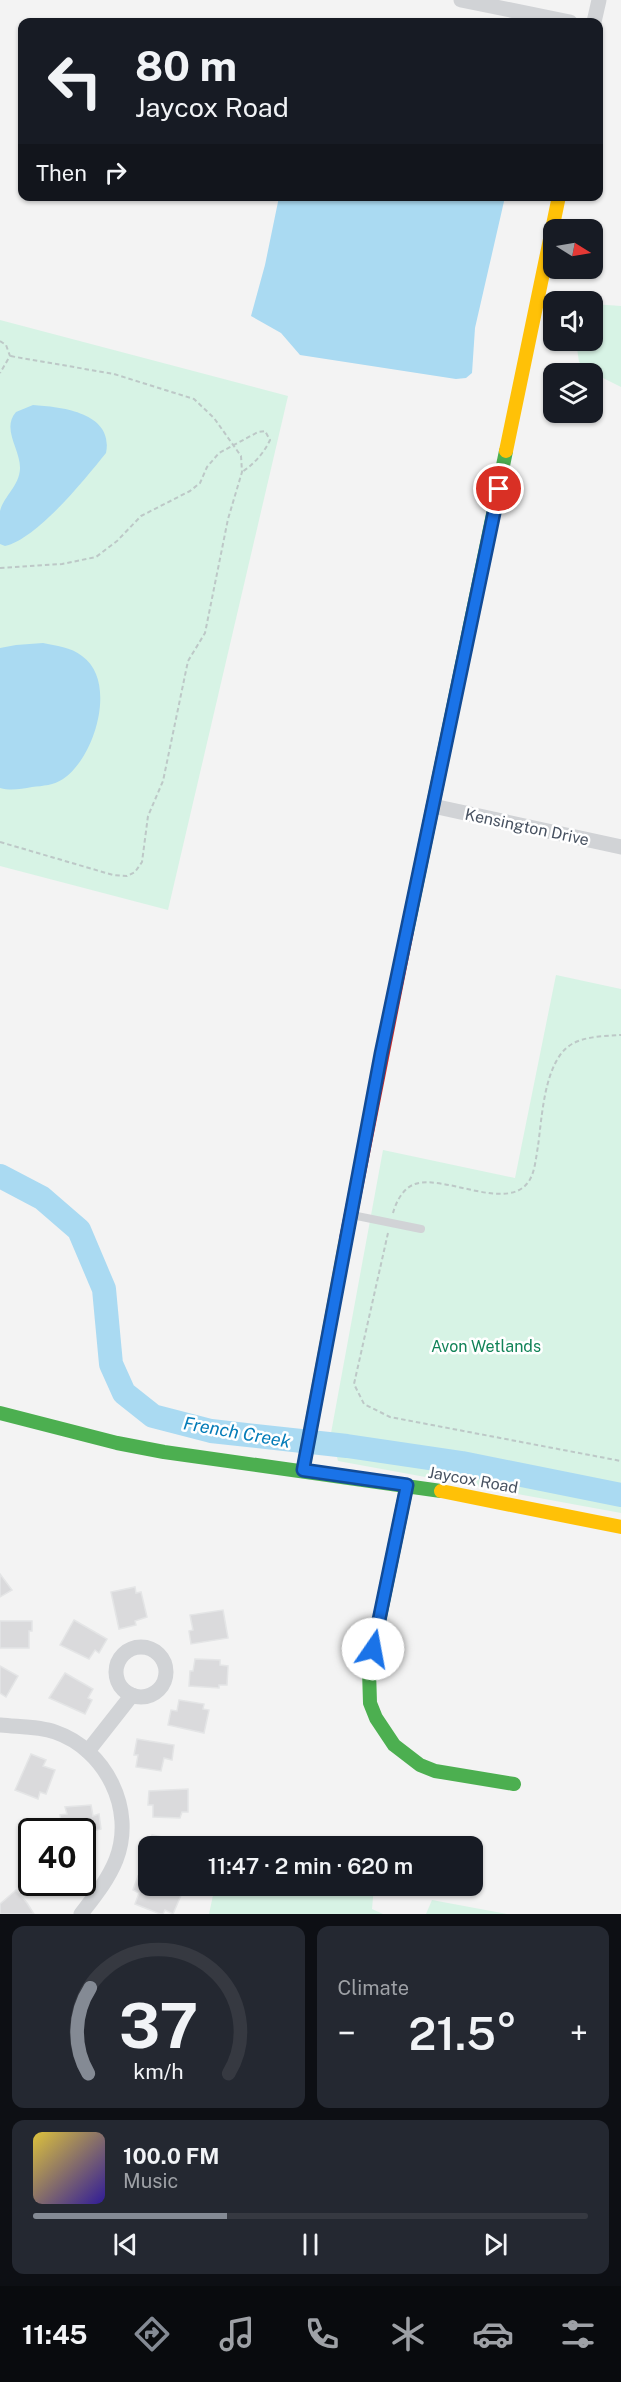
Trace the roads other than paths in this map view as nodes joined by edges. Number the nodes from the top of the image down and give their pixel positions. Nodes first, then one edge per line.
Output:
1 (461, 0) edge
2 (598, 0) edge
3 (550, 18) edge
4 (595, 18) edge
5 (558, 201) edge
6 (433, 807) junction
7 (621, 847) edge
8 (352, 1214) junction
9 (421, 1229) dead end
10 (0, 1413) edge
11 (303, 1470) junction
12 (407, 1485) junction
13 (621, 1527) edge
14 (132, 1695) dead end
15 (0, 1725) edge
16 (88, 1751) junction
17 (514, 1784) dead end
18 (81, 1914) edge

1 - 3 street
2 - 4 street
5 - 6 street
6 - 7 street, Kensington Drive
6 - 8 street
8 - 9 lane
8 - 11 street
10 - 11 street, Jaycox Road
11 - 12 street, Jaycox Road
12 - 13 street, Jaycox Road
12 - 17 street
14 - 16 street
15 - 16 street
16 - 18 street

